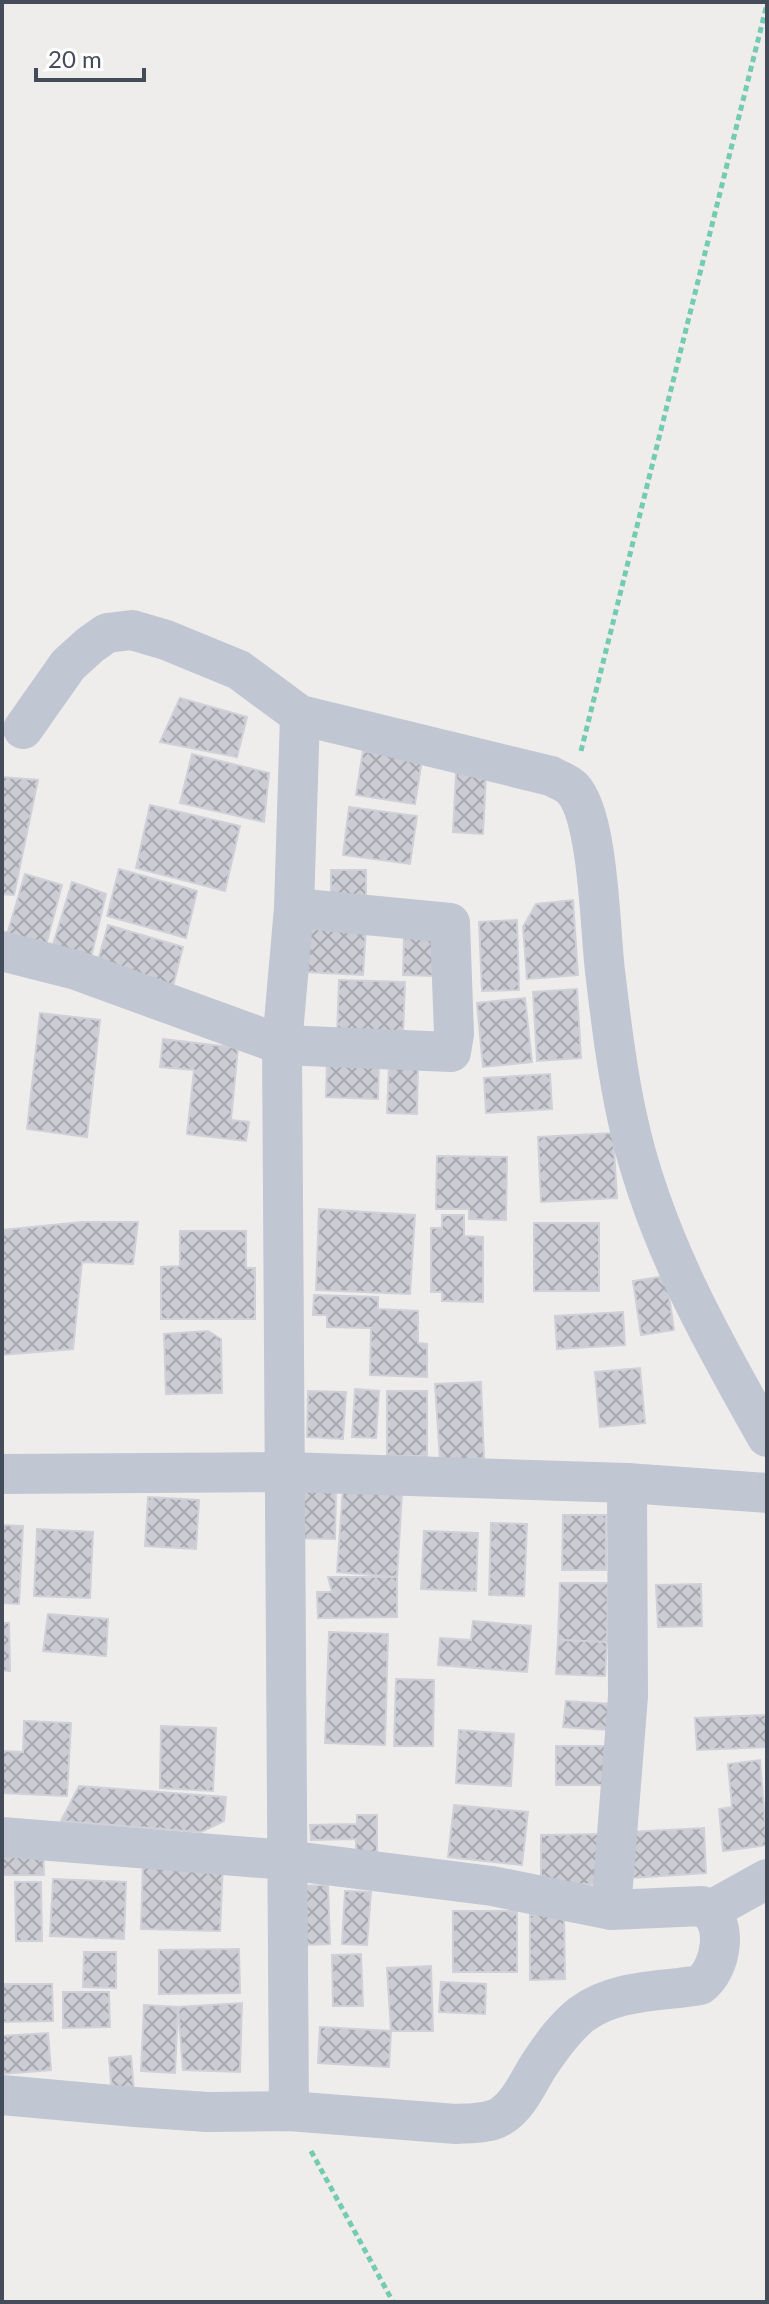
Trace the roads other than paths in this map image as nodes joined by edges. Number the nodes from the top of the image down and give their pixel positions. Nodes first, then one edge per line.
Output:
1 (300, 715) junction
2 (23, 729) dead end
3 (294, 908) junction
4 (2, 951) edge
5 (282, 1045) junction
6 (767, 1437) edge
7 (286, 1472) junction
8 (2, 1474) edge
9 (627, 1483) junction
10 (767, 1493) edge
11 (2, 1837) edge
12 (286, 1860) junction
13 (767, 1879) edge
14 (611, 1910) junction
15 (711, 1910) junction
16 (2, 2095) edge
17 (289, 2111) junction

1 - 2 street
1 - 3 street
1 - 6 street
3 - 5 street
3 - 5 street
4 - 5 street
5 - 7 street
7 - 8 street
7 - 9 street
7 - 12 street
9 - 10 street
9 - 14 street
11 - 12 street
12 - 14 street
12 - 17 street
13 - 15 street
14 - 15 street
15 - 17 street
16 - 17 street

